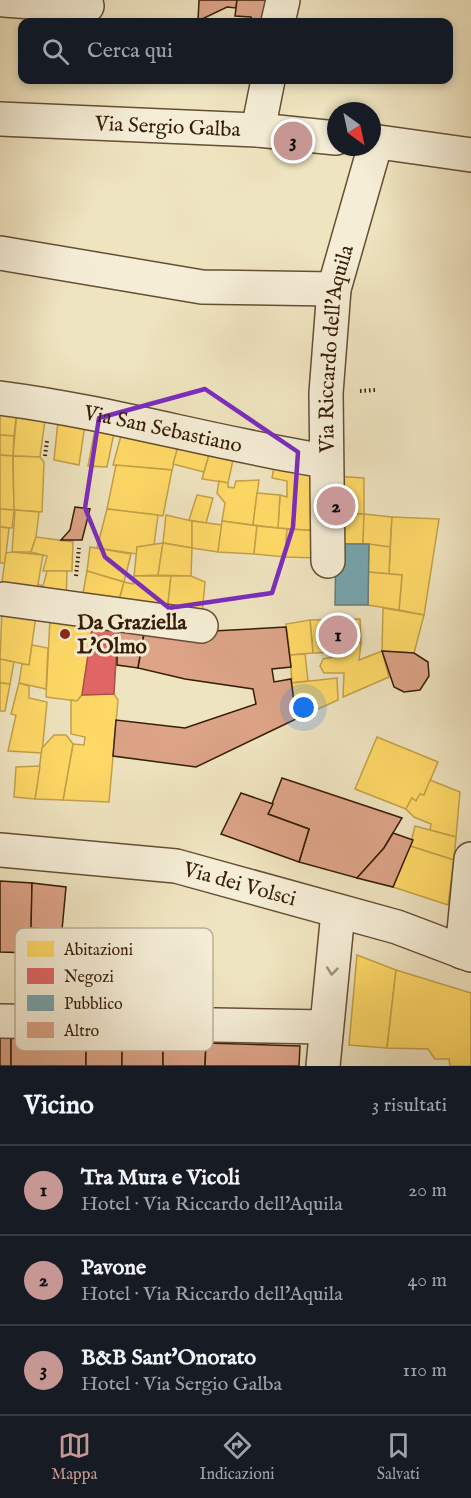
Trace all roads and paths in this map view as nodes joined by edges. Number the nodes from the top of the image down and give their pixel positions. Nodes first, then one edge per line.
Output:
1 (4, 0) edge
2 (283, 0) edge
3 (87, 6) dead end
4 (279, 18) edge
5 (267, 84) edge
6 (0, 119) edge
7 (258, 130) junction
8 (327, 137) edge
9 (381, 142) edge
10 (471, 155) edge
11 (370, 156) edge
12 (0, 253) edge
13 (334, 289) junction
14 (0, 398) edge
15 (326, 461) junction
16 (328, 561) dead end
17 (4, 599) dead end
18 (201, 626) dead end
19 (0, 850) edge
20 (471, 859) edge
21 (338, 912) junction
22 (466, 953) edge
23 (0, 1021) edge
24 (15, 1021) edge
25 (213, 1025) edge
26 (326, 1027) junction
27 (323, 1066) edge

1 - 3 street
2 - 4 street
5 - 7 street
6 - 7 street, Via Sergio Galba
7 - 8 street, Via Sergio Galba
9 - 10 street
11 - 13 street, Via Riccardo dell'Aquila
12 - 13 street
13 - 15 street, Via Riccardo dell'Aquila
14 - 15 street, Via San Sebastiano
15 - 16 street, Via Riccardo dell'Aquila
17 - 18 street
19 - 21 street, Via dei Volsci
20 - 22 street
21 - 22 street, Via dei Volsci
21 -> 26 street
23 - 24 street
25 - 26 street
26 - 27 street

